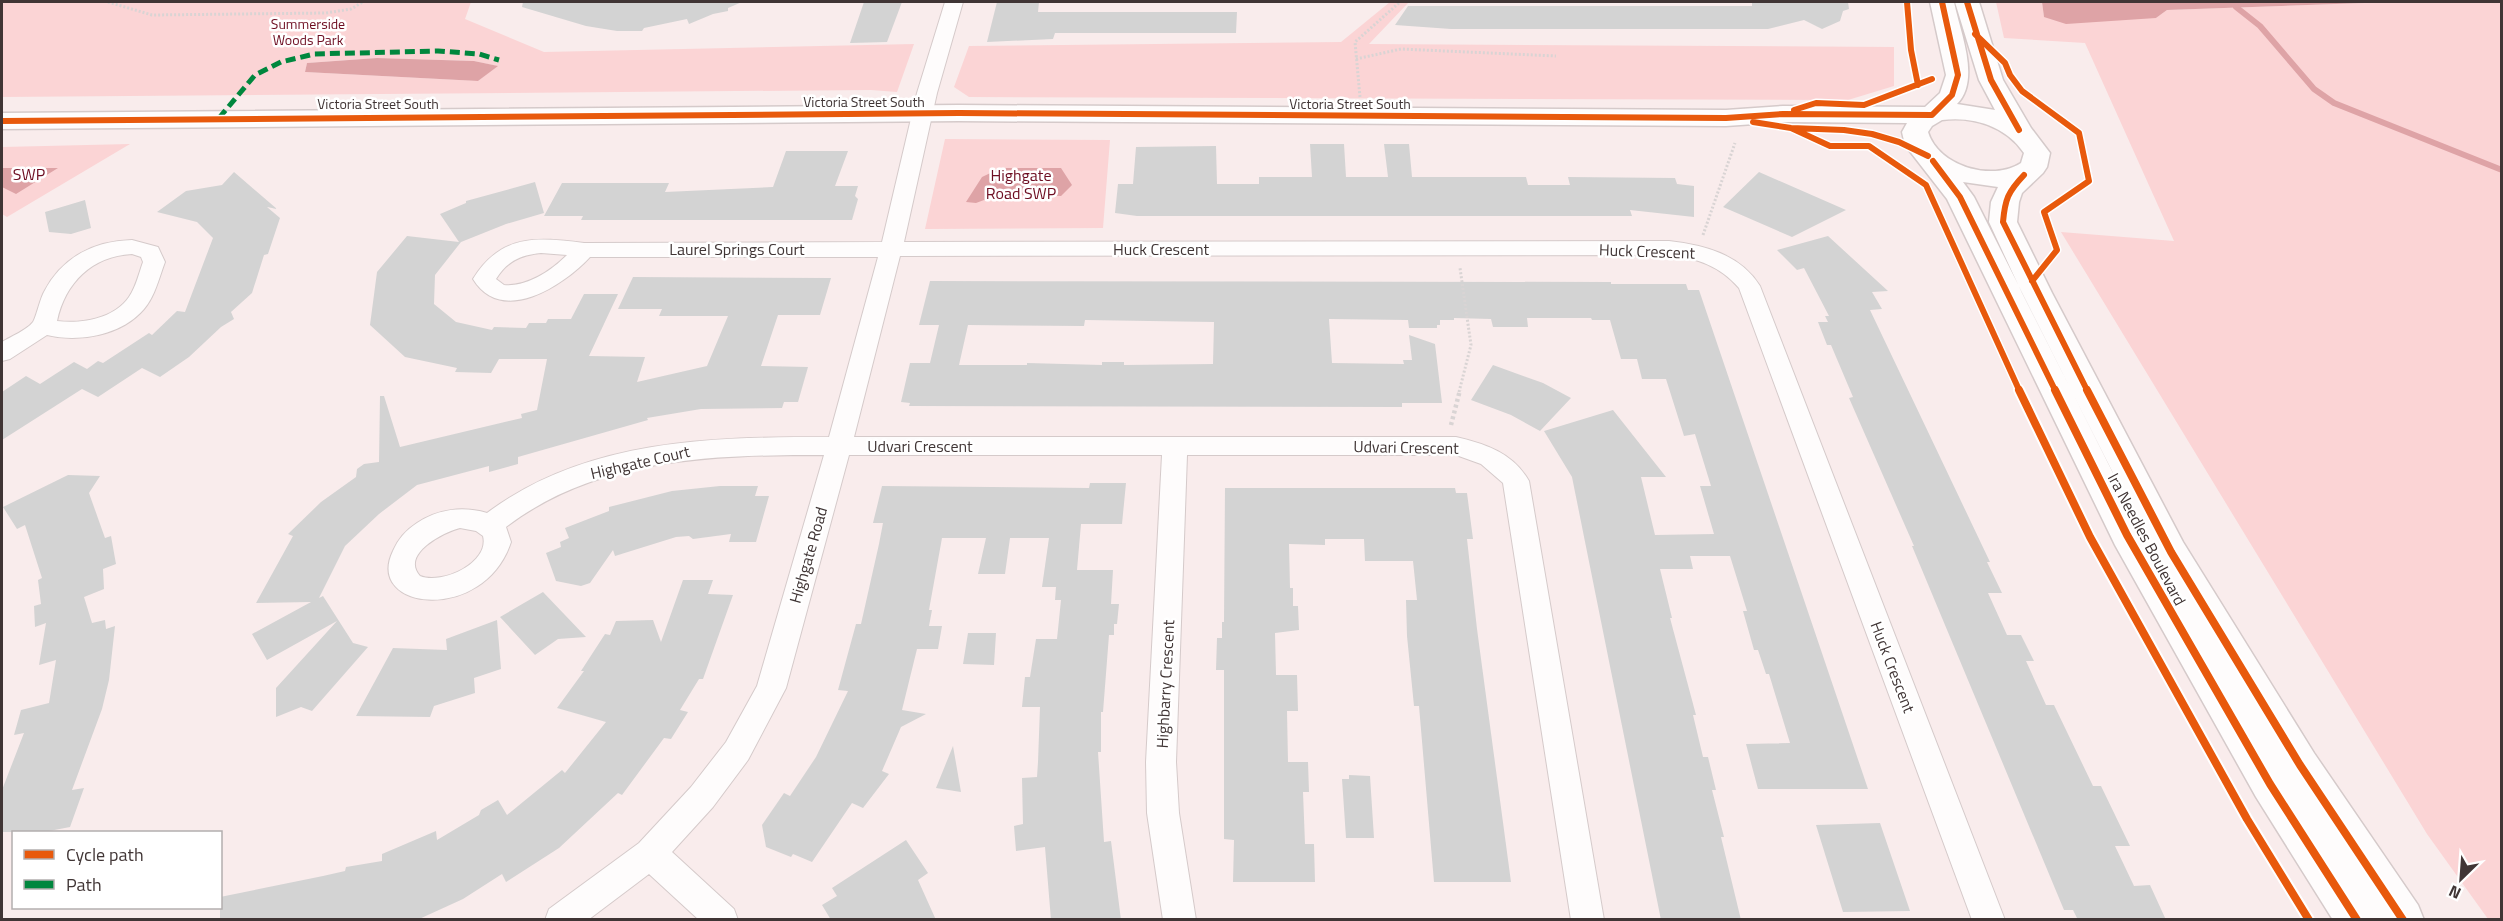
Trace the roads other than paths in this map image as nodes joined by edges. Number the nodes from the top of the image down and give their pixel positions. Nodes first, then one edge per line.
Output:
1 (954, 2) edge
2 (1942, 2) edge
3 (1967, 2) edge
4 (923, 114) junction
5 (1932, 115) junction
6 (1726, 118) junction
7 (2, 121) edge
8 (2019, 130) junction
9 (1930, 159) junction
10 (2024, 175) junction
11 (891, 249) junction
12 (584, 250) dead end
13 (44, 326) junction
14 (2, 353) edge
15 (839, 447) junction
16 (1175, 447) junction
17 (490, 525) dead end
18 (650, 854) junction
19 (561, 920) edge
20 (722, 920) edge
21 (1180, 920) edge
22 (1588, 920) edge
23 (1989, 920) edge
24 (2357, 920) edge
25 (2403, 920) edge

1 - 4 street, Highgate Road
2 - 5 main road
3 - 8 main road
4 - 6 main road, Victoria Street South
4 - 7 main road, Victoria Street South
4 - 11 street, Highgate Road
5 - 6 main road, Victoria Street South
5 - 8 main road, Victoria Street South
5 - 9 main road, Ira Needles Boulevard
6 - 9 main road, Victoria Street South
8 - 10 main road, Ira Needles Boulevard
9 - 10 main road, Victoria Street South
9 - 24 main road, Ira Needles Boulevard
10 - 25 main road, Ira Needles Boulevard
11 - 12 street, Laurel Springs Court
11 - 15 street, Highgate Road
11 - 23 street, Huck Crescent
13 - 13 street
13 - 14 street
15 - 16 street, Udvari Crescent
15 - 17 street, Highgate Court
15 - 18 street, Highgate Road
16 - 21 street, Highbarry Crescent
16 - 22 street, Udvari Crescent
18 - 19 street, Highgate Road
18 - 20 street

